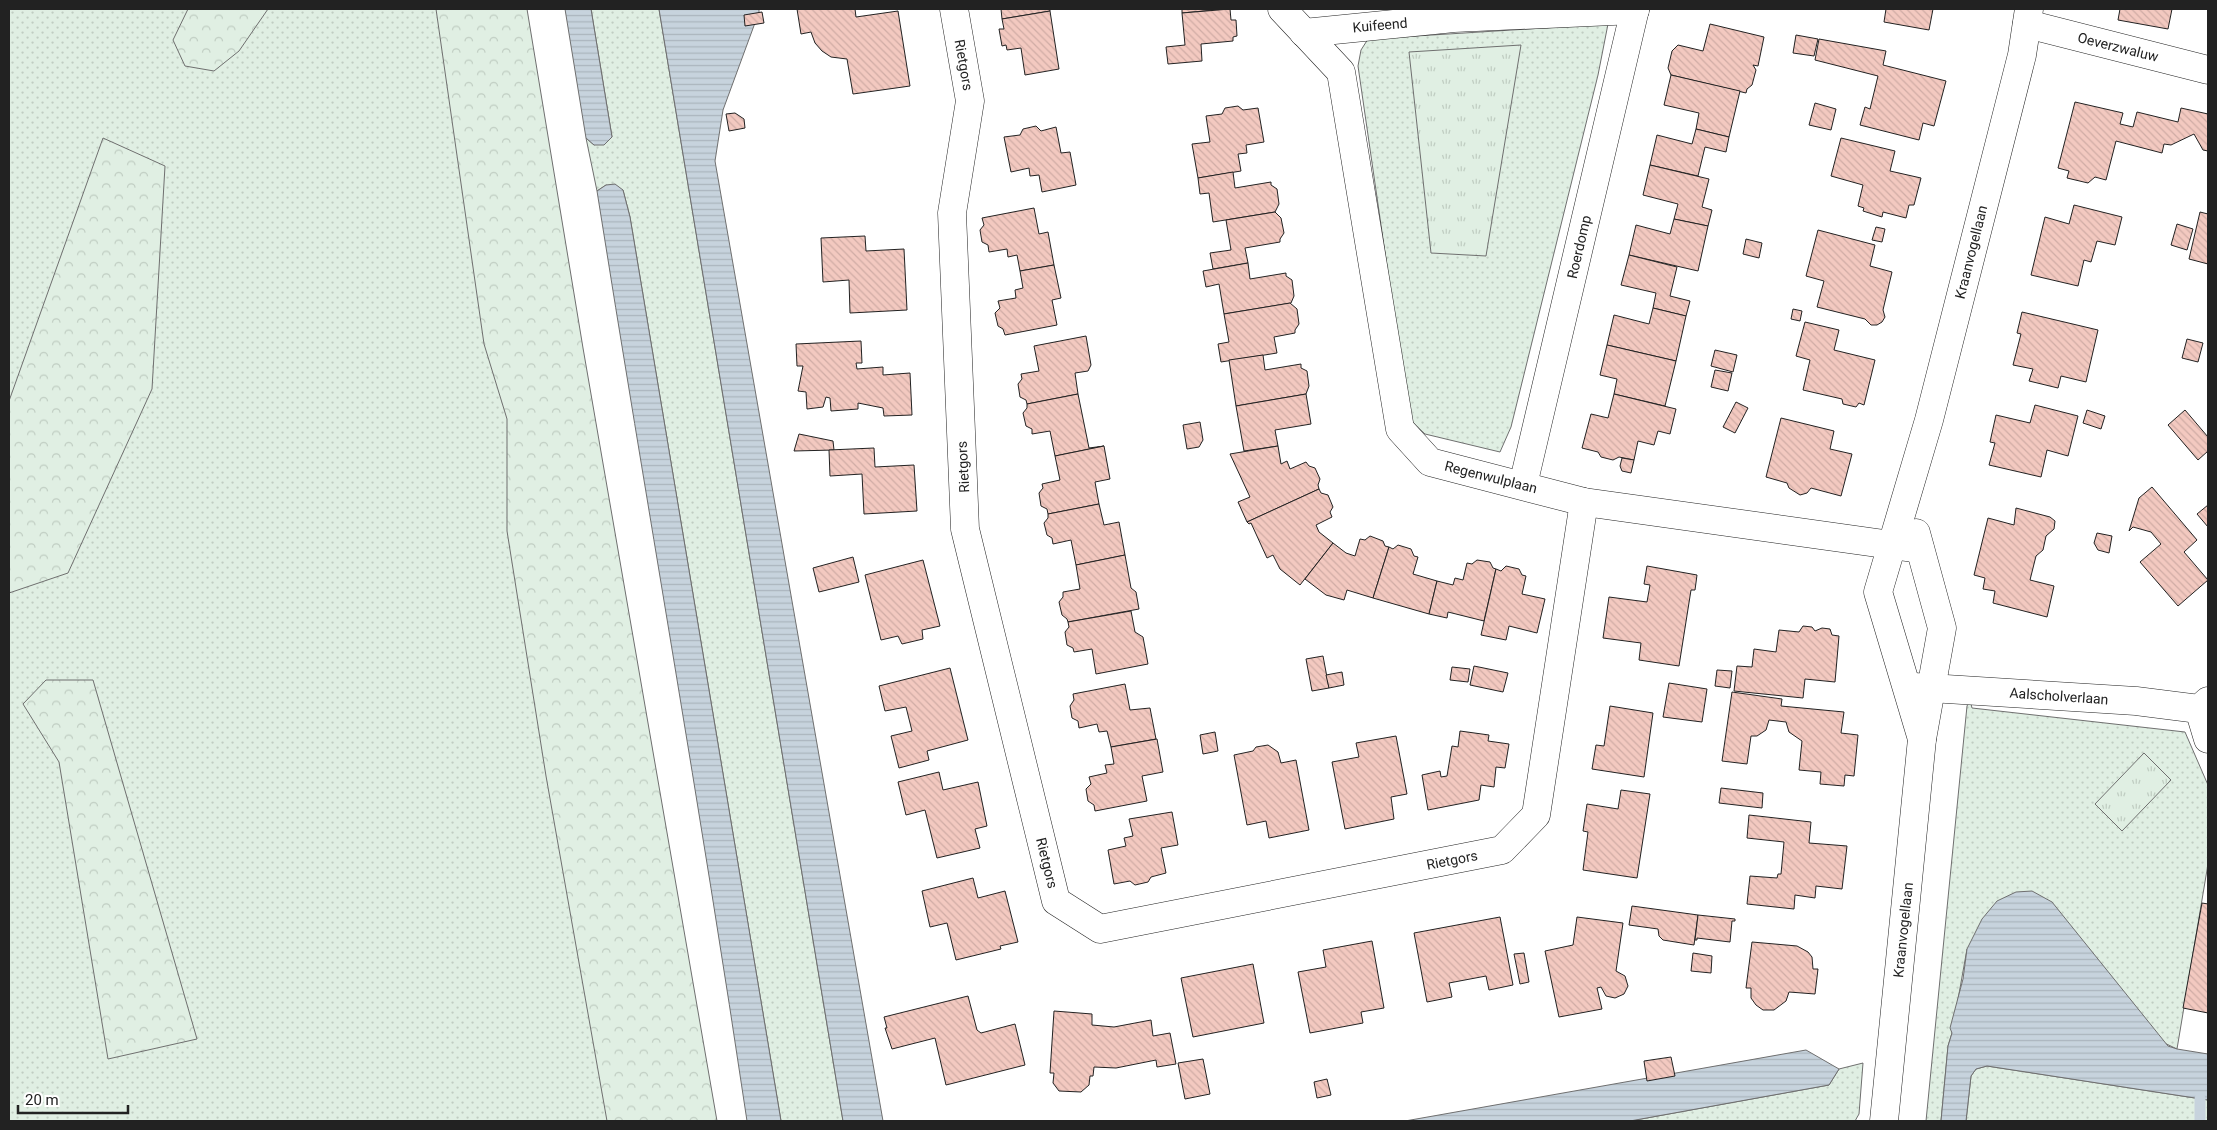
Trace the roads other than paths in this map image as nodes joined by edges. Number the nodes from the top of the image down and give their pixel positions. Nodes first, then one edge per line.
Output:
1 (954, 9) edge
2 (1282, 9) edge
3 (1635, 9) edge
4 (2028, 16) edge
5 (1304, 32) junction
6 (2208, 70) edge
7 (1523, 485) junction
8 (1908, 494) junction
9 (1584, 502) junction
10 (1891, 545) junction
11 (1920, 549) junction
12 (1918, 687) junction
13 (2203, 705) edge
14 (2208, 739) edge
15 (1884, 1121) edge

1 - 9 street, Rietgors
2 - 5 street, Regenwulplaan
3 - 5 street, Kuifeend
3 - 7 street, Roerdomp
4 - 6 street, Oeverzwaluw
4 - 8 street, Kraanvogellaan
5 - 7 street, Regenwulplaan
7 - 9 street, Regenwulplaan
8 - 10 street, Kraanvogellaan
8 - 11 street, Kraanvogellaan
9 - 10 street, Regenwulplaan
10 - 11 street, Regenwulplaan
10 - 12 street, Kraanvogellaan
11 - 12 street, Kraanvogellaan
12 - 13 street, Aalscholverlaan
12 - 15 street, Kraanvogellaan
13 - 14 street

